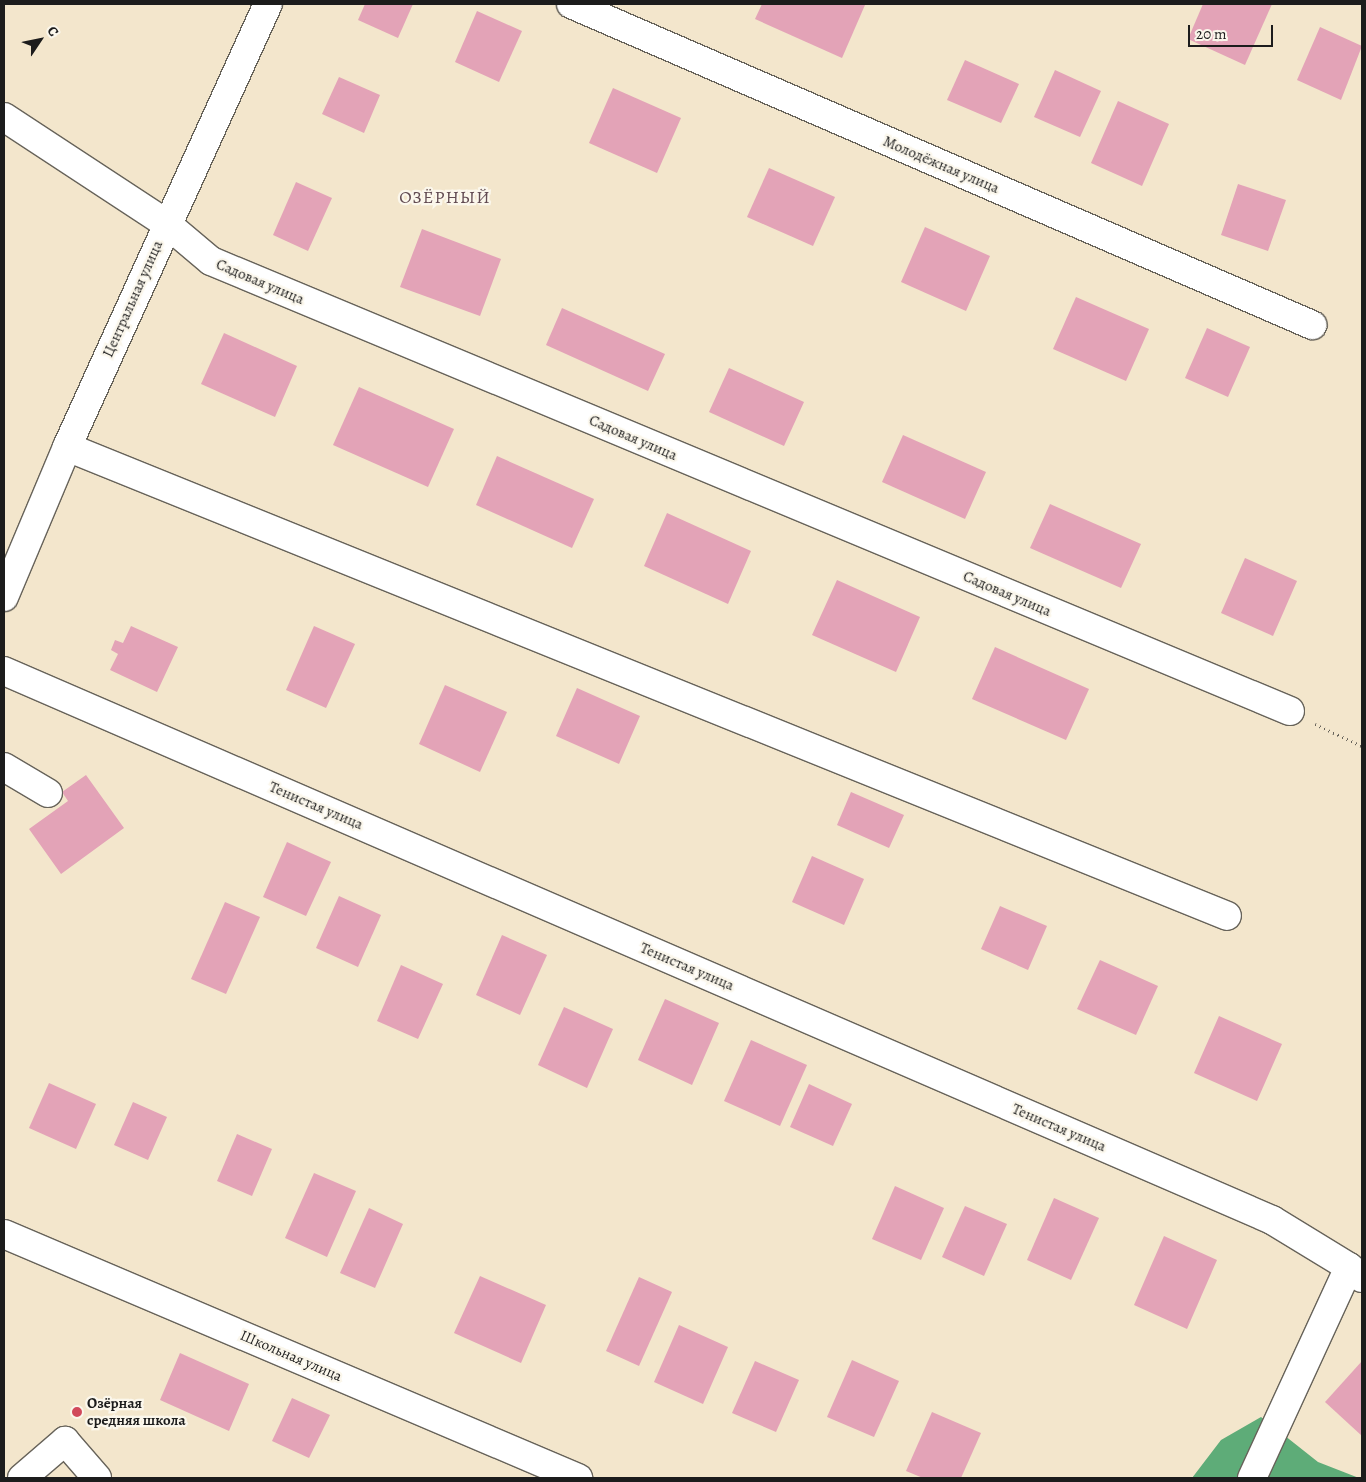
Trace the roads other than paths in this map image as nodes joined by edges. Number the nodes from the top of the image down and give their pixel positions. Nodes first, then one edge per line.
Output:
1 (268, 4) edge
2 (571, 4) edge
3 (4, 117) edge
4 (167, 224) junction
5 (1312, 326) dead end
6 (67, 447) junction
7 (4, 597) edge
8 (4, 671) edge
9 (1290, 712) road end
10 (4, 767) edge
11 (48, 793) dead end
12 (1227, 916) dead end
13 (4, 1234) edge
14 (1356, 1272) edge
15 (22, 1478) edge
16 (97, 1478) edge
17 (578, 1478) edge
18 (1252, 1478) edge

1 - 4 street, Центральная улица
2 - 5 street, Молодёжная улица
3 - 4 street, Садовая улица
4 - 6 street, Центральная улица
4 - 9 street, Садовая улица
6 - 7 street, Центральная улица
6 - 12 street
8 - 14 street, Тенистая улица
10 - 11 street
13 - 17 street, Школьная улица
14 - 18 street
15 - 16 street

